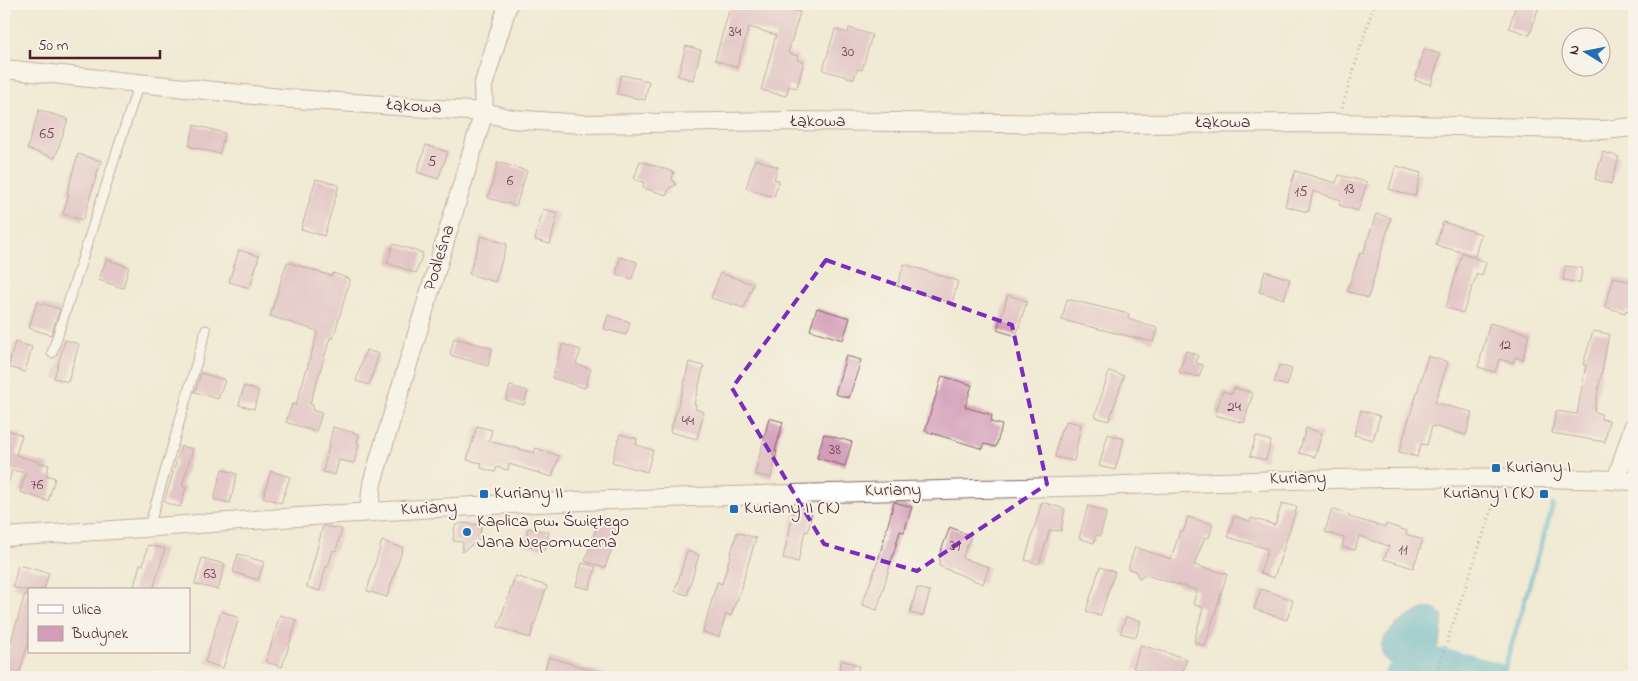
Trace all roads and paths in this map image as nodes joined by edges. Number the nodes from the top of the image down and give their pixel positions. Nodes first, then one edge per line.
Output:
1 (508, 4) edge
2 (1374, 4) edge
3 (4, 69) edge
4 (138, 83) junction
5 (484, 112) junction
6 (1337, 123) junction
7 (1634, 127) edge
8 (206, 330) dead end
9 (52, 353) dead end
10 (1634, 425) edge
11 (1503, 478) junction
12 (1627, 481) edge
13 (369, 512) junction
14 (149, 527) junction
15 (4, 537) edge
16 (1437, 671) dead end

1 - 5 street, Podleśna
2 - 6 path
3 - 4 street, Łąkowa
4 - 5 street, Łąkowa
4 - 9 lane
5 - 6 street, Łąkowa
5 - 13 street, Podleśna
6 - 7 street, Łąkowa
8 - 14 lane
10 - 12 street
11 - 12 street, Kuriany
11 - 13 street, Kuriany
11 - 16 path
13 - 14 street, Kuriany
14 - 15 street, Kuriany

